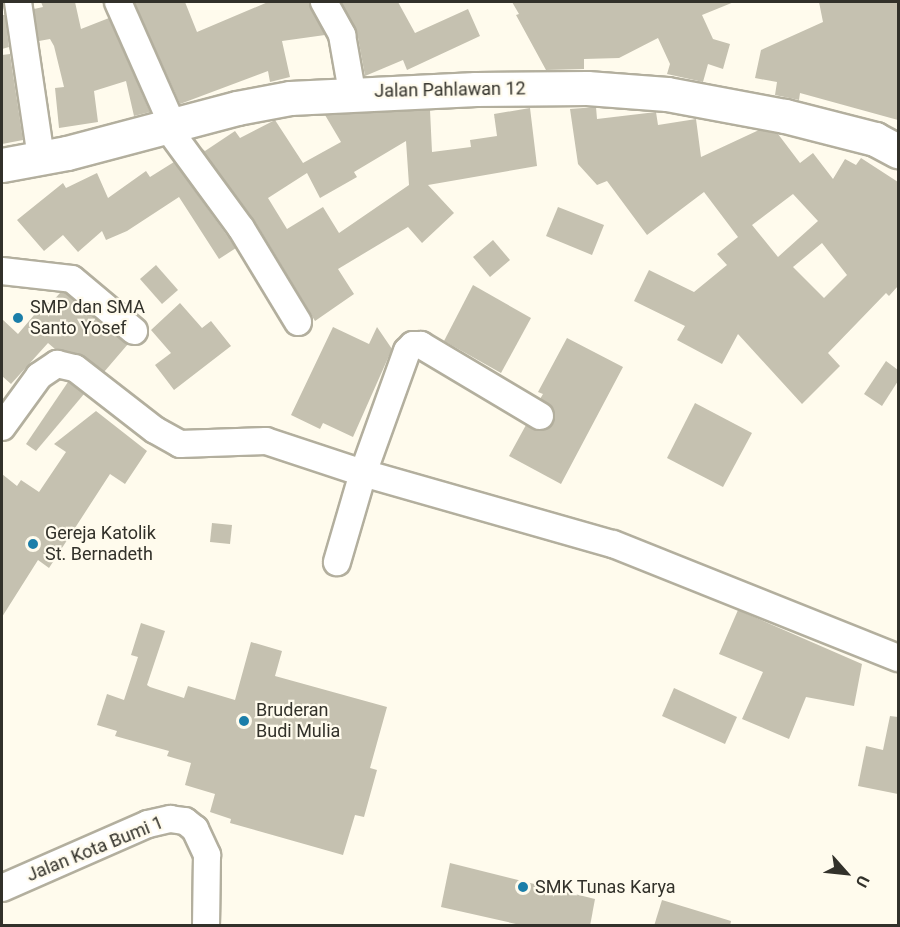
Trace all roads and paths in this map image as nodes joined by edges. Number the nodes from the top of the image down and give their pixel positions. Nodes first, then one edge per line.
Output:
1 (18, 2) edge
2 (118, 2) edge
3 (324, 2) edge
4 (352, 92) junction
5 (170, 126) junction
6 (898, 150) edge
7 (41, 158) junction
8 (2, 165) edge
9 (2, 271) edge
10 (297, 322) dead end
11 (134, 331) dead end
12 (540, 416) dead end
13 (2, 427) edge
14 (363, 473) junction
15 (337, 562) dead end
16 (898, 658) edge
17 (2, 888) edge
18 (206, 926) edge

1 - 7 street
2 - 5 street
3 - 4 street
4 - 5 main road, Jalan Pahlawan 12
4 - 6 main road, Jalan Pahlawan 12
5 - 7 main road, Jalan Pahlawan 12
5 - 10 street
7 - 8 main road, Jalan Pahlawan 12
9 - 11 street
12 - 14 street
13 - 14 street
14 - 15 street
14 - 16 street
17 - 18 street, Jalan Kota Bumi 1

